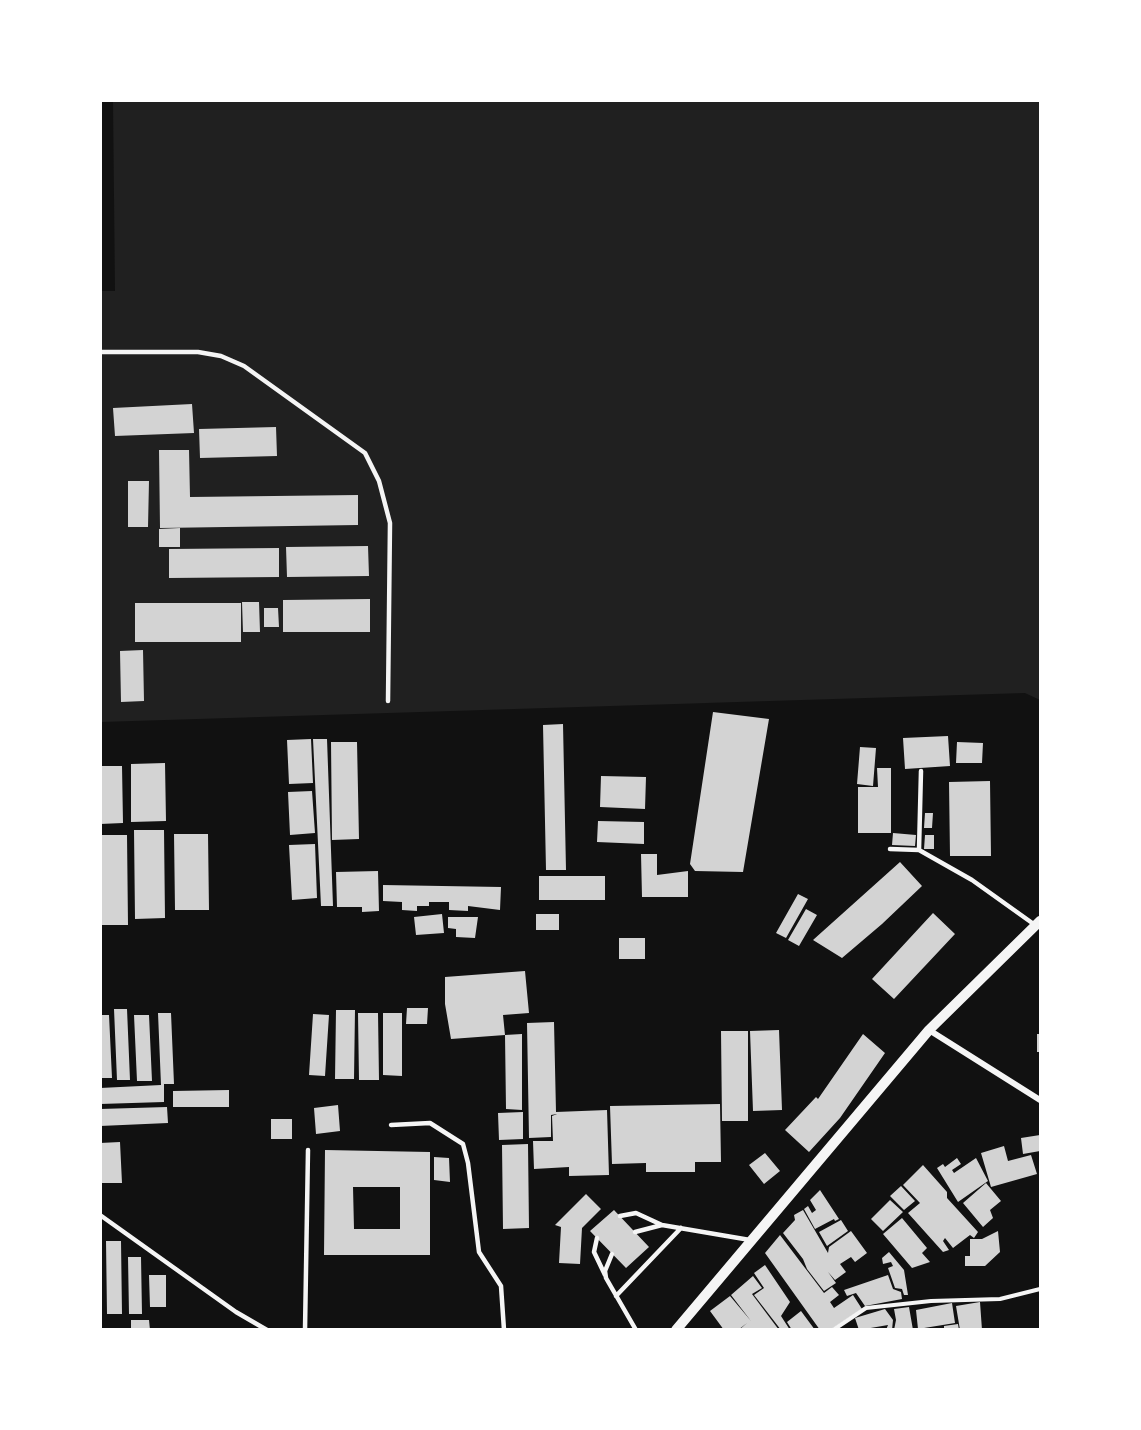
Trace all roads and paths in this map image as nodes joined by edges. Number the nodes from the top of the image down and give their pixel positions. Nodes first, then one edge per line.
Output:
1 (100, 352) edge
2 (388, 701) dead end
3 (921, 771) dead end
4 (890, 849) dead end
5 (919, 850) junction
6 (1038, 923) edge
7 (929, 1030) junction
8 (1041, 1100) edge
9 (391, 1125) dead end
10 (308, 1150) dead end
11 (100, 1215) edge
12 (620, 1216) dead end
13 (662, 1225) junction
14 (681, 1228) junction
15 (635, 1232) dead end
16 (597, 1238) dead end
17 (752, 1240) junction
18 (612, 1254) dead end
19 (606, 1278) junction
20 (1041, 1289) edge
21 (616, 1296) junction
22 (267, 1329) edge
23 (305, 1329) edge
24 (504, 1329) edge
25 (636, 1329) edge
26 (676, 1329) edge
27 (833, 1329) edge

1 - 2 lane
3 - 5 lane
4 - 5 lane
5 - 6 lane
6 - 7 street
7 - 8 street
7 - 17 street
9 - 24 lane
10 - 23 lane
11 - 22 lane
12 - 13 lane
13 - 14 lane
13 - 15 lane
14 - 17 lane
14 - 21 lane
16 - 19 lane
17 - 26 street
18 - 19 lane
19 - 21 lane
20 - 27 path
21 - 25 lane

